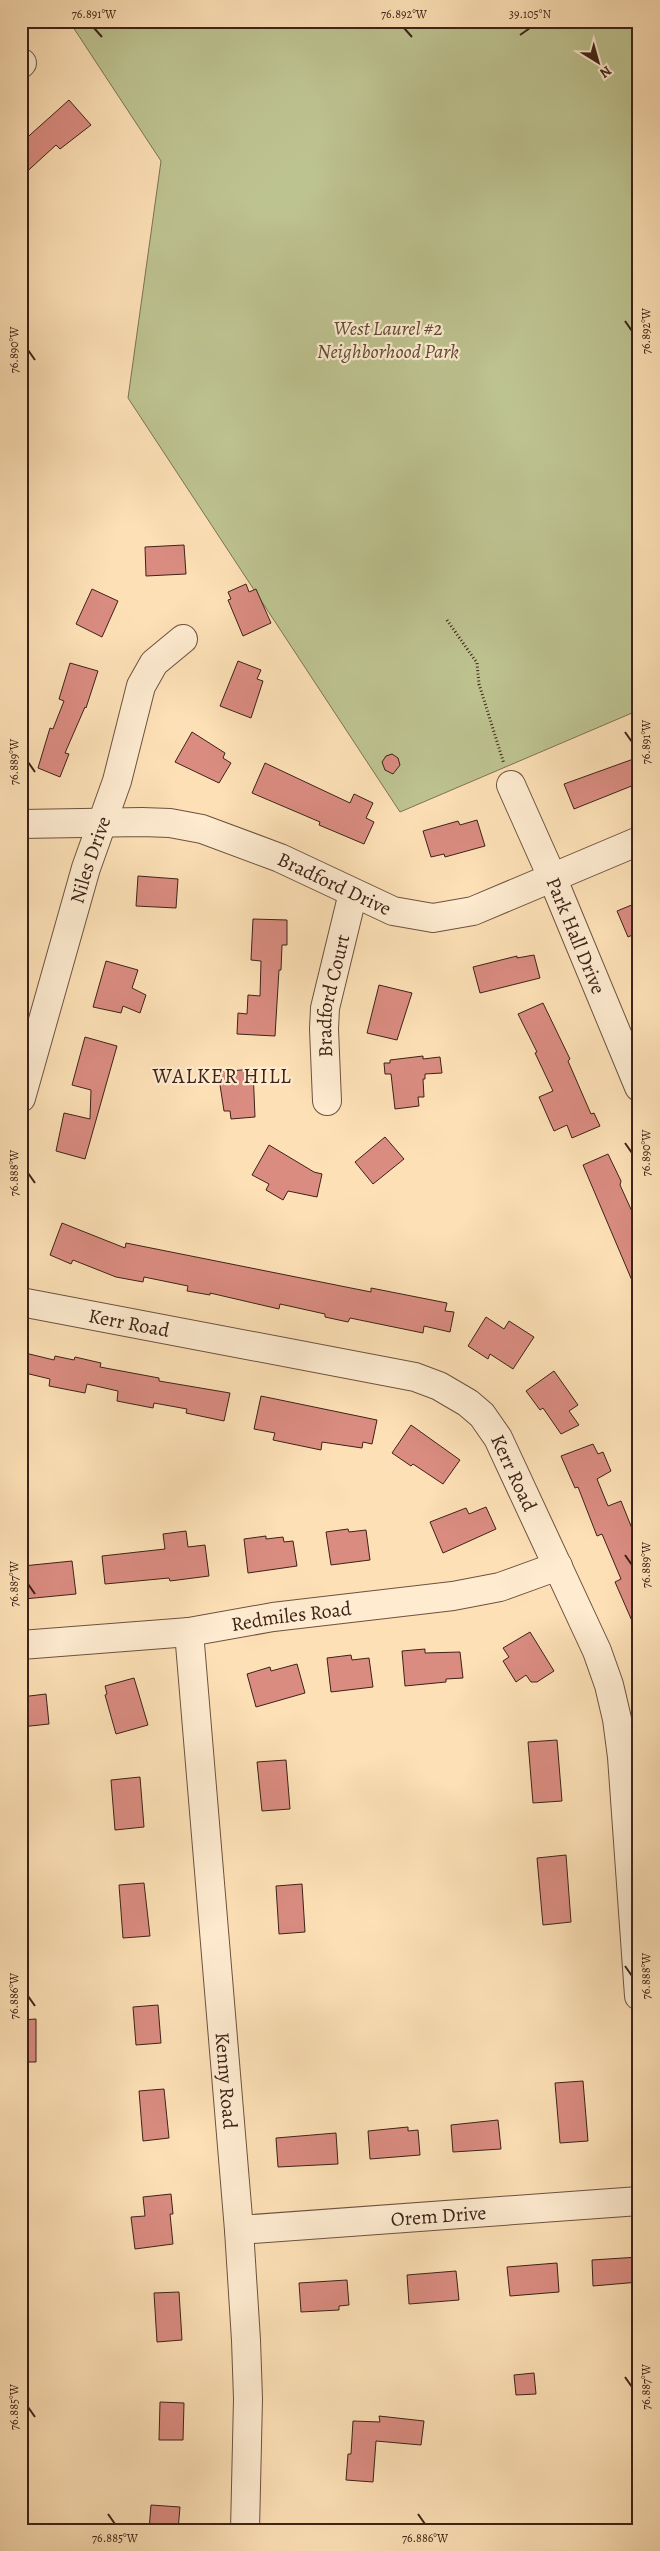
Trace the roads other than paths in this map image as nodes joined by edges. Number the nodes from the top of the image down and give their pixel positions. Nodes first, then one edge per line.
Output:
1 (182, 639) dead end
2 (511, 786) road end
3 (21, 824) edge
4 (101, 824) junction
5 (639, 841) edge
6 (552, 877) junction
7 (353, 893) junction
8 (639, 1087) edge
9 (21, 1098) edge
10 (327, 1101) dead end
11 (21, 1302) edge
12 (558, 1566) junction
13 (189, 1632) junction
14 (21, 1645) edge
15 (639, 1996) edge
16 (639, 2201) edge
17 (239, 2230) junction
18 (246, 2530) edge

1 - 4 street, Niles Drive
2 - 6 street, Park Hall Drive
3 - 4 street, Bradford Drive
4 - 7 street, Bradford Drive
4 - 9 street, Niles Drive
5 - 6 street, Bradford Drive
6 - 7 street, Bradford Drive
6 - 8 street, Park Hall Drive
7 - 10 street, Bradford Court
11 - 12 street, Kerr Road
12 - 13 street, Redmiles Road
12 - 15 street, Kerr Road
13 - 14 street, Redmiles Road
13 - 17 street, Kenny Road
16 - 17 street, Orem Drive
17 - 18 street, Kenny Road

